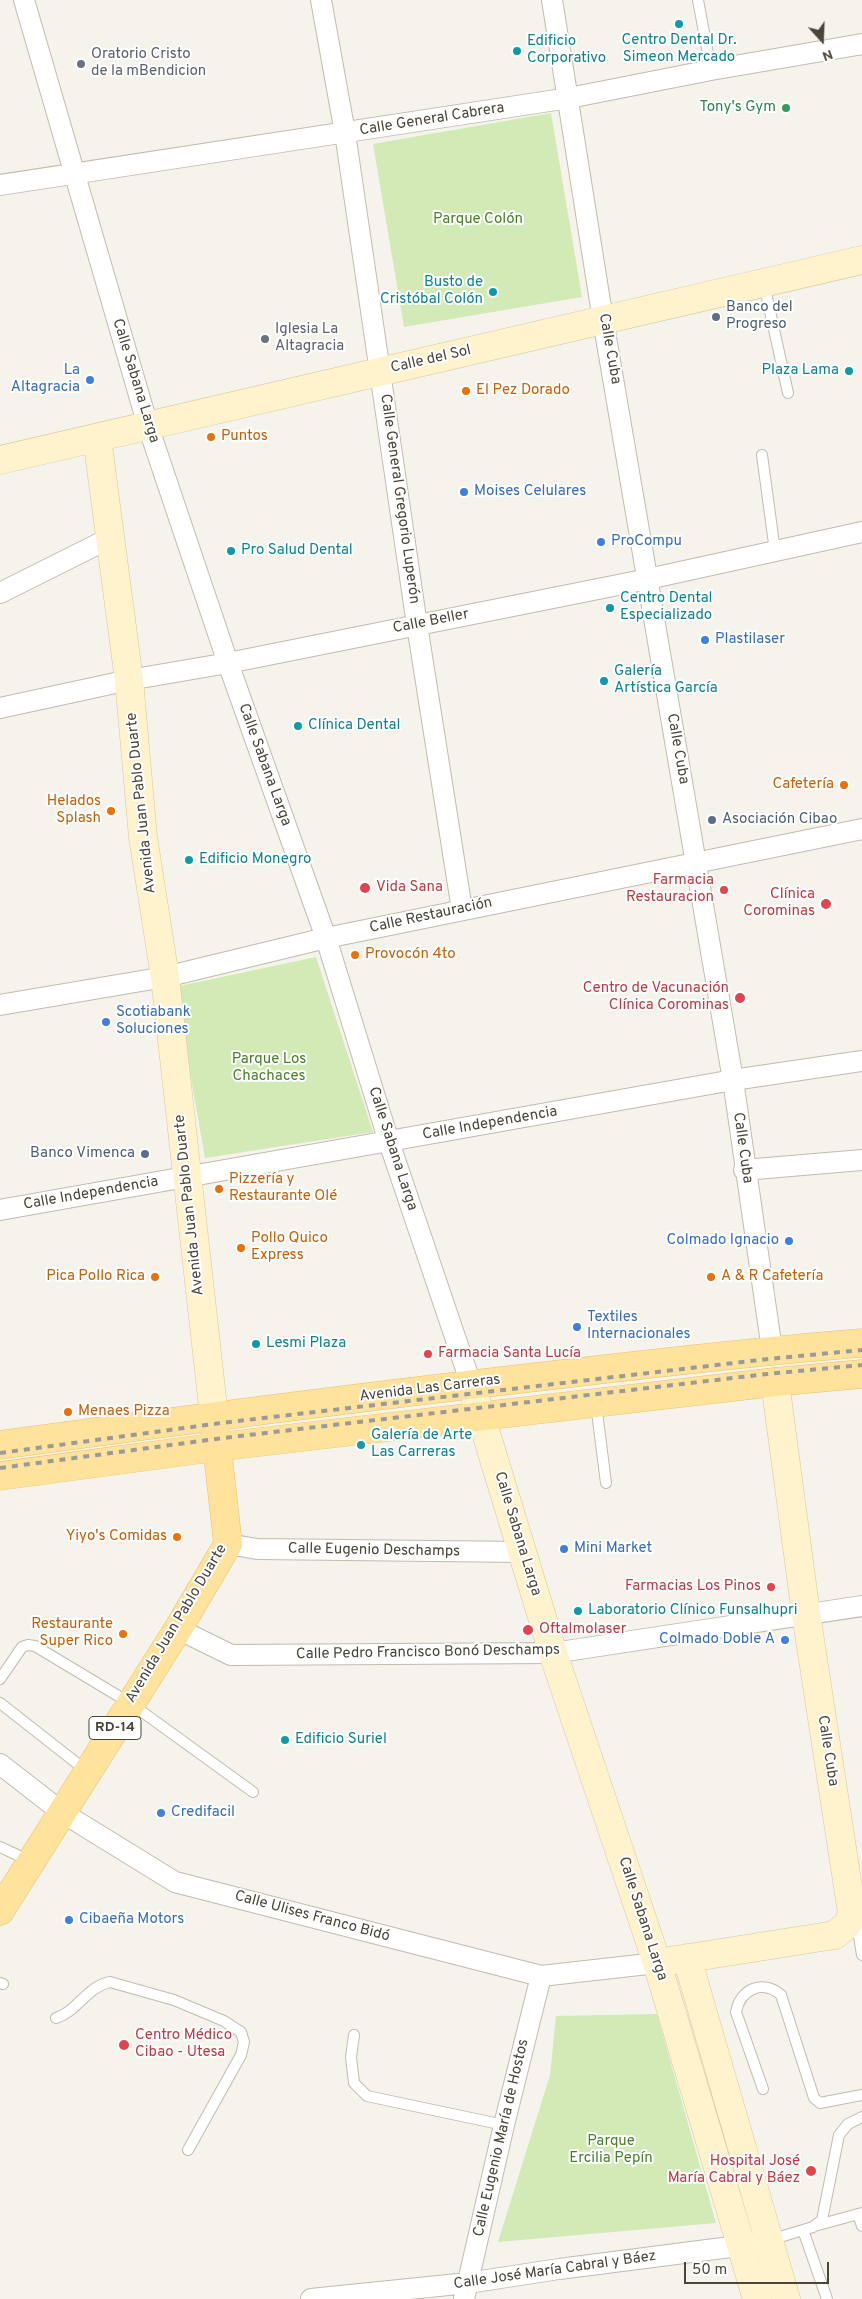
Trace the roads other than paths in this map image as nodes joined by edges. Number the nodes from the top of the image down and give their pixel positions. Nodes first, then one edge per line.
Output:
1 (24, 0) edge
2 (321, 0) edge
3 (552, 0) edge
4 (698, 0) edge
5 (862, 44) edge
6 (711, 70) junction
7 (569, 98) junction
8 (345, 133) junction
9 (75, 173) junction
10 (0, 185) edge
11 (862, 260) edge
12 (764, 283) junction
13 (604, 320) junction
14 (380, 372) junction
15 (788, 393) dead end
16 (148, 426) junction
17 (97, 438) junction
18 (762, 455) dead end
19 (0, 460) edge
20 (862, 532) edge
21 (110, 538) junction
22 (776, 551) junction
23 (648, 579) junction
24 (0, 593) edge
25 (417, 625) junction
26 (228, 663) junction
27 (129, 680) junction
28 (0, 708) edge
29 (862, 829) edge
30 (697, 862) junction
31 (462, 910) junction
32 (326, 938) junction
33 (165, 977) junction
34 (0, 1005) edge
35 (862, 1061) edge
36 (733, 1080) junction
37 (389, 1142) junction
38 (862, 1160) edge
39 (744, 1170) junction
40 (186, 1177) junction
41 (0, 1210) edge
42 (862, 1343) edge
43 (772, 1350) junction
44 (862, 1374) edge
45 (776, 1382) junction
46 (471, 1384) junction
47 (595, 1403) junction
48 (214, 1416) junction
49 (481, 1416) junction
50 (0, 1445) edge
51 (217, 1447) junction
52 (0, 1476) edge
53 (606, 1483) dead end
54 (228, 1544) junction
55 (522, 1552) junction
56 (862, 1606) edge
57 (806, 1614) junction
58 (178, 1629) junction
59 (553, 1653) junction
60 (0, 1680) edge
61 (0, 1703) edge
62 (130, 1703) junction
63 (0, 1764) edge
64 (88, 1772) junction
65 (254, 1792) dead end
66 (63, 1813) junction
67 (0, 1847) edge
68 (31, 1862) junction
69 (0, 1911) edge
70 (856, 1923) edge
71 (862, 1955) edge
72 (688, 1958) junction
73 (657, 1963) junction
74 (541, 1976) junction
75 (56, 2018) dead end
76 (354, 2035) dead end
77 (763, 2090) dead end
78 (862, 2095) edge
79 (862, 2117) edge
80 (504, 2125) junction
81 (188, 2150) dead end
82 (860, 2213) edge
83 (818, 2225) junction
84 (862, 2226) edge
85 (803, 2230) junction
86 (768, 2241) junction
87 (741, 2247) junction
88 (466, 2291) edge
89 (312, 2299) edge
90 (757, 2299) edge
91 (786, 2299) edge
92 (827, 2299) edge

1 - 9 street, Calle Sabana Larga
2 - 8 street, Calle General Gregorio Luperón
3 - 7 street, Calle Cuba
4 - 6 lane
5 - 6 street, Calle General Cabrera
6 - 7 street, Calle General Cabrera
7 - 8 street, Calle General Cabrera
7 - 13 street, Calle Cuba
8 - 9 street, Calle General Cabrera
8 - 14 street, Calle General Gregorio Luperón
9 - 10 street, Calle General Cabrera
9 - 16 street, Calle Sabana Larga
11 - 12 street, Calle del Sol
12 - 13 street, Calle del Sol
12 - 15 lane
13 - 14 street, Calle del Sol
13 - 23 street, Calle Cuba
14 - 16 street, Calle del Sol
14 - 25 street, Calle General Gregorio Luperón
16 - 17 street, Calle del Sol
16 - 26 street, Calle Sabana Larga
17 - 19 street, Calle del Sol
17 - 21 street, Avenida Juan Pablo Duarte
18 - 22 lane
20 - 22 street, Calle Beller
21 - 24 street
21 - 27 street, Avenida Juan Pablo Duarte
22 - 23 street, Calle Beller
23 - 25 street, Calle Beller
23 - 30 street, Calle Cuba
25 - 26 street, Calle Beller
25 - 31 street, Calle General Gregorio Luperón
26 - 27 street, Calle Beller
26 - 32 street, Calle Sabana Larga
27 - 28 street, Calle Beller
27 - 33 street, Avenida Juan Pablo Duarte
29 - 30 street, Calle Restauración
30 - 31 street, Calle Restauración
30 - 36 street, Calle Cuba
31 - 32 street, Calle Restauración
32 - 33 street, Calle Restauración
32 - 37 street, Calle Sabana Larga
33 - 34 street, Calle Restauración
33 - 40 street, Avenida Juan Pablo Duarte
35 - 36 street, Calle Independencia
36 - 37 street, Calle Independencia
36 - 39 street, Calle Cuba
37 - 40 street, Calle Independencia
37 - 46 street, Calle Sabana Larga
38 - 39 street
39 - 43 street, Calle Cuba
40 - 41 street, Calle Independencia
40 - 48 street, Avenida Juan Pablo Duarte
42 - 43 main road, Avenida Las Carreras
43 - 46 main road, Avenida Las Carreras
44 - 45 main road
45 - 47 main road
45 - 57 street, Calle Cuba
46 - 48 main road, Avenida Las Carreras
46 - 49 street, Calle Sabana Larga
47 - 49 main road
47 - 53 lane
48 - 50 main road, Avenida Las Carreras
48 - 51 main road, Avenida Juan Pablo Duarte
49 - 51 main road
49 - 55 street, Calle Sabana Larga
51 - 52 main road
51 - 54 main road, Avenida Juan Pablo Duarte
54 - 55 street, Calle Eugenio Deschamps
54 - 58 main road, Avenida Juan Pablo Duarte / RD-14
55 - 59 street, Calle Sabana Larga
56 - 57 street, Calle Pedro Francisco Bonó Deschamps
57 - 59 street, Calle Pedro Francisco Bonó Deschamps
57 - 70 street, Calle Cuba
58 - 59 street, Calle Pedro Francisco Bonó Deschamps
58 - 62 main road, Avenida Juan Pablo Duarte / RD-14
59 - 73 street, Calle Sabana Larga
60 - 62 lane
61 - 64 lane
62 - 64 main road, Avenida Juan Pablo Duarte / RD-14
62 - 65 lane
63 - 66 street, Calle Ulises Franco Bidó
64 - 66 main road, Avenida Juan Pablo Duarte / RD-14
66 - 68 main road, Avenida Juan Pablo Duarte / RD-14
66 - 74 street, Calle Ulises Franco Bidó
67 - 68 lane
68 - 69 main road, Avenida Juan Pablo Duarte / RD-14
70 - 71 lane
70 - 72 street
72 - 73 street
72 - 86 street, Calle Sabana Larga
73 - 74 street, Calle Ulises Franco Bidó
73 - 87 street, Calle Sabana Larga
74 - 80 street, Calle Eugenio María de Hostos
75 - 81 lane
76 - 80 lane
77 - 78 lane
79 - 83 lane
80 - 88 street, Calle Eugenio María de Hostos
82 - 83 lane
82 - 84 lane
83 - 85 lane
85 - 86 lane
85 - 92 lane
86 - 87 street, Calle José María Cabral y Báez
86 - 91 street, Calle Sabana Larga
87 - 88 street, Calle José María Cabral y Báez
87 - 90 street, Calle Sabana Larga
88 - 89 street, Calle José María Cabral y Báez

